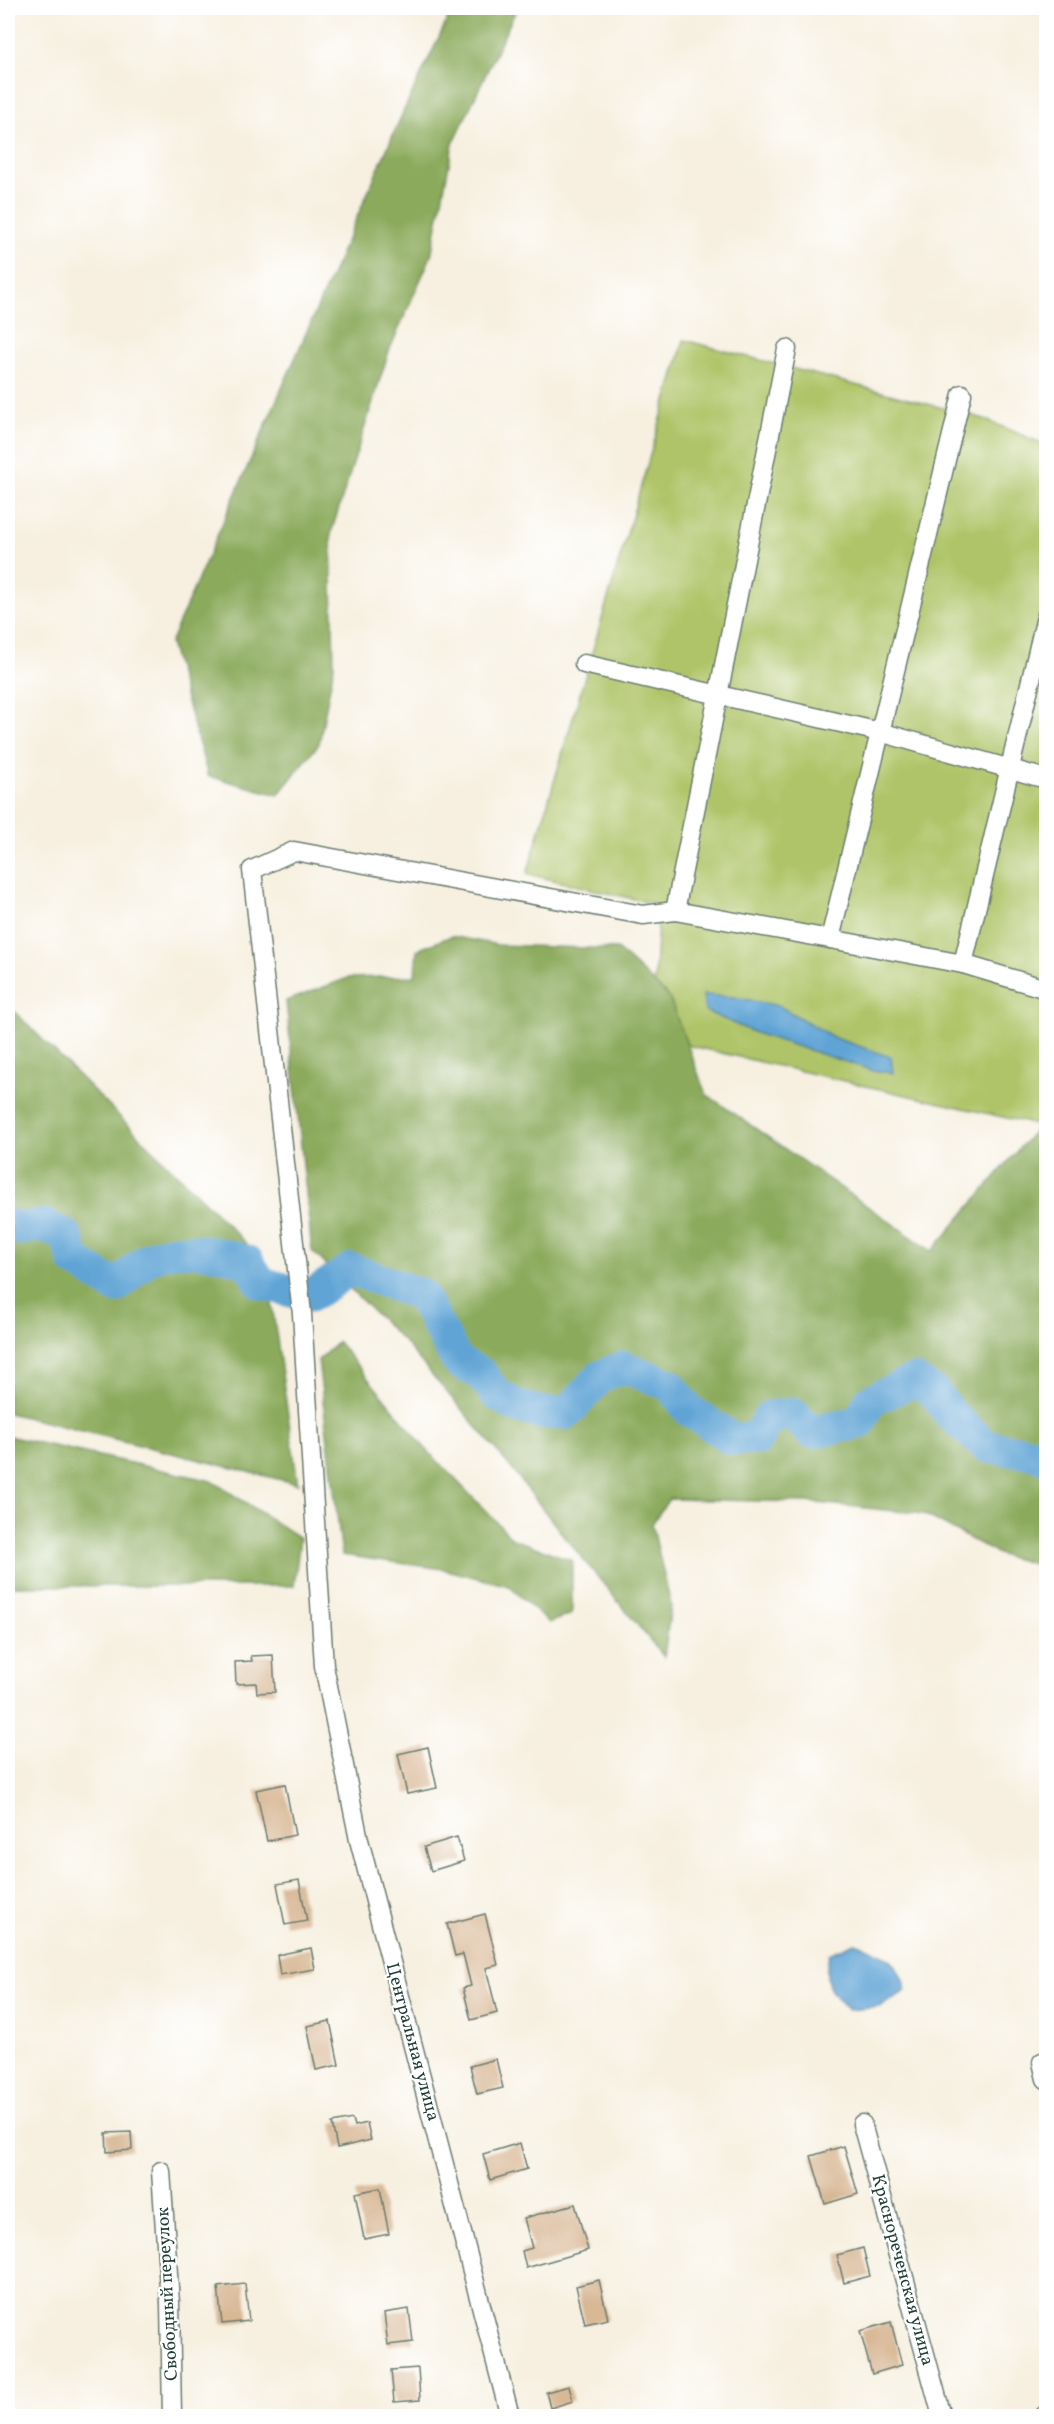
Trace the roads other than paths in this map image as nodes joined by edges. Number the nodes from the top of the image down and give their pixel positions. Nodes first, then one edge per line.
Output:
1 (787, 349) dead end
2 (962, 394) dead end
3 (1047, 617) edge
4 (584, 664) dead end
5 (718, 694) junction
6 (880, 732) junction
7 (1010, 768) junction
8 (1047, 779) edge
9 (675, 911) junction
10 (830, 939) junction
11 (963, 964) junction
12 (1047, 989) edge
13 (862, 2124) dead end
14 (161, 2171) dead end
15 (172, 2416) edge
16 (510, 2416) edge
17 (942, 2416) edge

1 - 5 street
2 - 6 street
3 - 7 street
4 - 5 street
5 - 6 street
5 - 9 street
6 - 7 street
6 - 10 street
7 - 8 street
7 - 11 street
9 - 10 street
9 - 16 street, Центральная улица
10 - 11 street
11 - 12 street
13 - 17 street, Краснореченская улица
14 - 15 street, Свободный переулок

